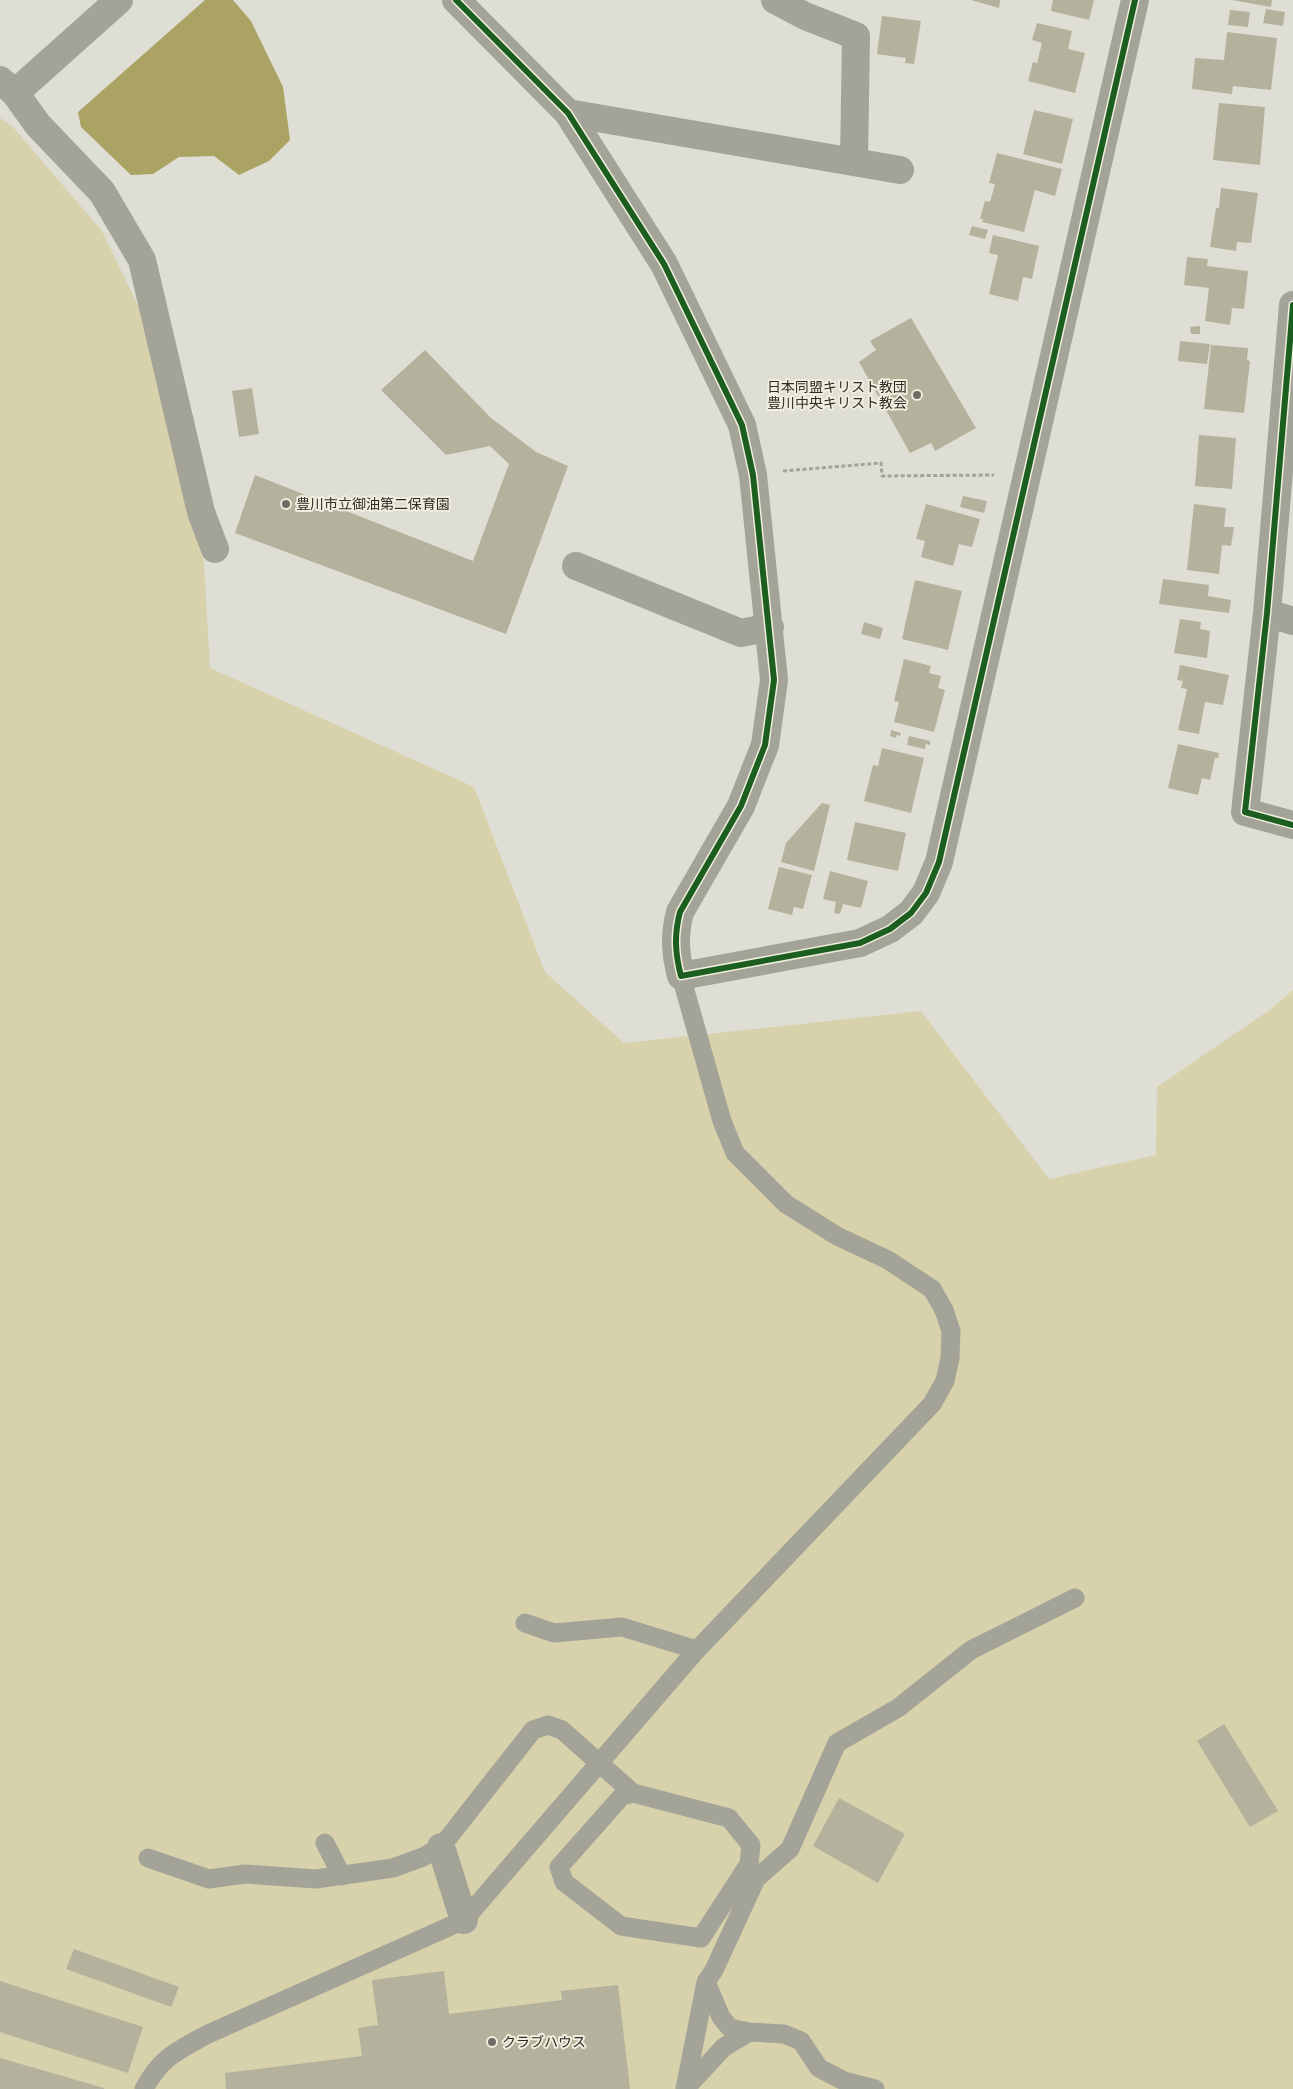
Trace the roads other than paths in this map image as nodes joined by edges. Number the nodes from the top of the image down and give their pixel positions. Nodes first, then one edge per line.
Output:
1 (119, 0) edge
2 (456, 0) edge
3 (775, 0) edge
4 (1134, 0) edge
5 (8, 87) edge
6 (568, 113) junction
7 (854, 162) junction
8 (900, 170) dead end
9 (1293, 305) edge
10 (1288, 426) edge
11 (215, 549) dead end
12 (576, 566) dead end
13 (1267, 614) junction
14 (1293, 621) edge
15 (770, 627) junction
16 (1293, 825) edge
17 (681, 976) junction
18 (1075, 1598) dead end
19 (525, 1623) dead end
20 (697, 1650) junction
21 (627, 1787) junction
22 (325, 1843) dead end
23 (441, 1847) junction
24 (148, 1858) dead end
25 (342, 1876) junction
26 (464, 1920) junction
27 (706, 1982) junction
28 (749, 2032) junction
29 (144, 2089) edge
30 (685, 2089) edge
31 (874, 2089) edge

1 - 5 street
2 - 6 street
3 - 7 street
4 - 17 street
5 - 11 street
6 - 7 street
6 - 15 street
7 - 8 street
9 - 10 street
10 - 13 street
12 - 15 street
13 - 14 street
13 - 16 street
15 - 17 street
17 - 20 lane
18 - 27 lane
19 - 20 lane
20 - 26 lane
21 - 21 lane
21 - 23 lane
22 - 25 lane
23 - 25 lane
23 - 26 street
24 - 25 lane
26 - 29 lane
27 - 28 lane
27 - 30 lane
28 - 30 lane
28 - 31 lane

